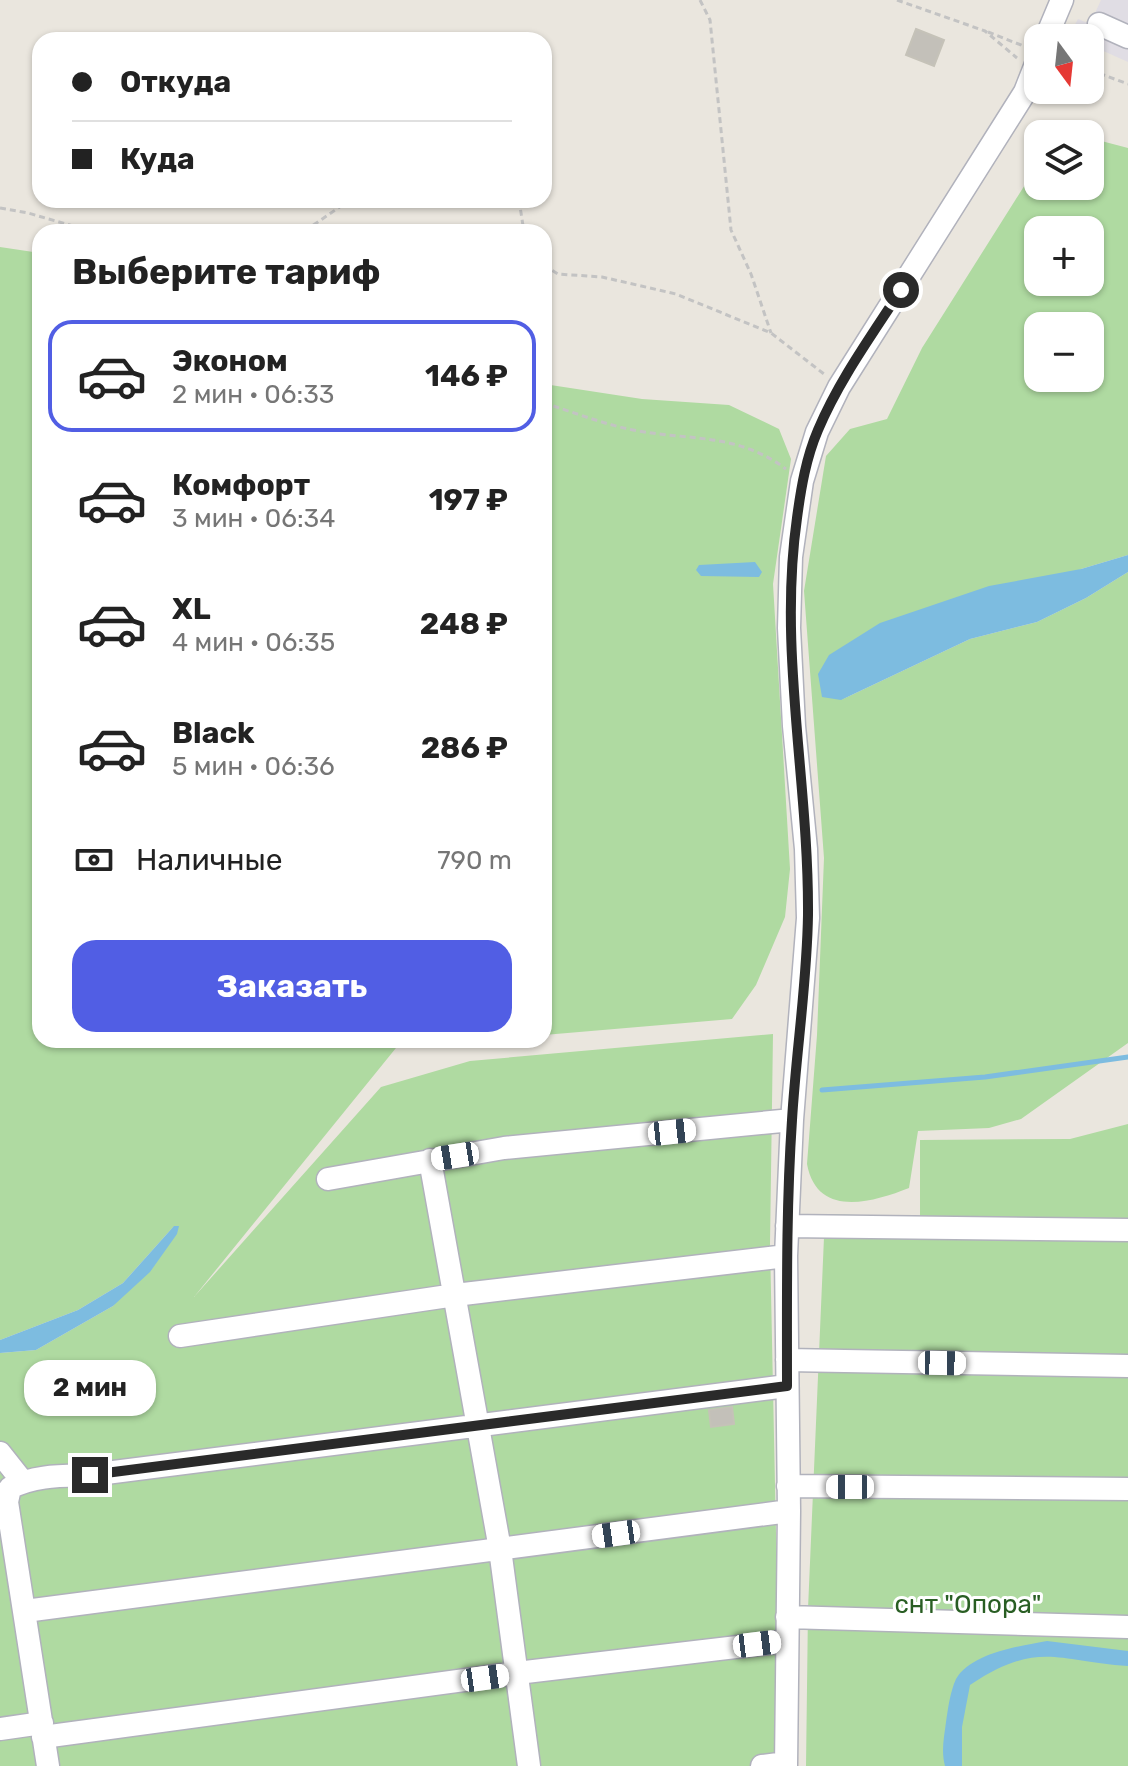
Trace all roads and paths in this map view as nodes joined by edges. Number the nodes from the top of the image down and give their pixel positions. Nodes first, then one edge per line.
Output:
1 (700, 0) edge
2 (897, 0) edge
3 (1062, 0) edge
4 (1052, 24) edge
5 (1104, 26) edge
6 (985, 31) junction
7 (1128, 37) edge
8 (1024, 52) edge
9 (1024, 57) edge
10 (1104, 75) edge
11 (1128, 84) edge
12 (1024, 94) edge
13 (0, 208) edge
14 (338, 208) edge
15 (66, 224) edge
16 (315, 224) edge
17 (552, 270) edge
18 (771, 333) junction
19 (839, 387) junction
20 (552, 405) edge
21 (802, 481) junction
22 (792, 1120) junction
23 (430, 1160) junction
24 (328, 1179) dead end
25 (787, 1226) junction
26 (1128, 1230) edge
27 (786, 1256) junction
28 (455, 1295) junction
29 (180, 1336) dead end
30 (787, 1360) junction
31 (1128, 1366) edge
32 (787, 1386) junction
33 (479, 1424) junction
34 (0, 1453) edge
35 (788, 1486) junction
36 (1128, 1489) edge
37 (8, 1498) edge
38 (789, 1511) junction
39 (500, 1549) junction
40 (25, 1611) junction
41 (787, 1617) junction
42 (1128, 1627) edge
43 (787, 1641) junction
44 (517, 1673) junction
45 (0, 1729) edge
46 (42, 1730) junction
47 (786, 1764) edge
48 (48, 1766) edge
49 (529, 1766) edge
50 (762, 1766) edge

1 - 18 path
2 - 6 path
3 - 4 street
5 - 7 street
6 - 8 path
6 - 9 path
10 - 11 path
12 - 19 street
13 - 15 path
14 - 16 path
17 - 18 path
18 - 19 path
19 - 21 street
20 - 21 path
21 - 22 street
22 - 23 street
22 - 25 street
23 - 24 street
23 - 28 street
25 - 26 street
25 - 27 street
27 - 28 street
27 - 30 street
28 - 29 street
28 - 33 street
30 - 31 street
30 - 32 street
32 - 33 street
32 - 35 street
33 - 37 street
33 - 39 street
34 - 37 street
35 - 36 street
35 - 38 street
37 - 40 street
38 - 39 street
38 - 41 street
39 - 40 street
39 - 44 street
40 - 46 street
41 - 42 street
41 - 43 street
43 - 44 street
43 - 47 street
44 - 46 street
44 - 49 street
45 - 46 street
46 - 48 street
47 - 50 street

